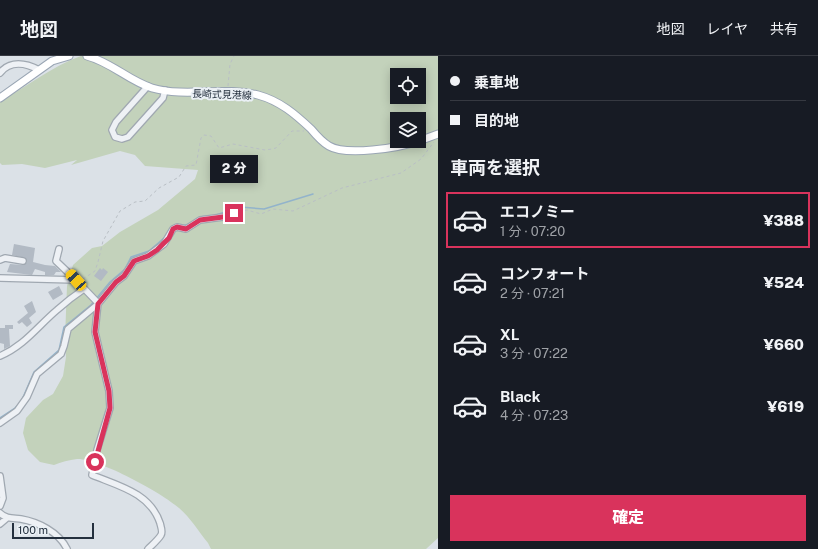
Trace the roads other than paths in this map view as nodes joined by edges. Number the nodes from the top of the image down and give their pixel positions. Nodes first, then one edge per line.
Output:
1 (69, 56) edge
2 (87, 56) edge
3 (39, 70) junction
4 (0, 73) edge
5 (148, 86) junction
6 (165, 90) junction
7 (0, 98) edge
8 (438, 134) edge
9 (426, 138) edge
10 (390, 147) edge
11 (234, 213) road end
12 (59, 249) dead end
13 (0, 260) edge
14 (23, 261) dead end
15 (0, 278) edge
16 (77, 281) junction
17 (84, 288) junction
18 (96, 302) junction
19 (0, 356) edge
20 (0, 423) edge
21 (0, 476) edge
22 (0, 506) edge
23 (0, 513) edge
24 (6, 518) junction
25 (0, 524) edge
26 (67, 549) edge
27 (148, 549) edge

1 - 3 main road
2 - 5 main road, 長崎式見港線
3 - 4 street
3 - 7 main road
5 - 6 main road, 長崎式見港線
5 - 6 street
6 - 10 main road, 長崎式見港線
8 - 9 main road, 長崎式見港線
11 - 18 street
12 - 16 street
13 - 14 street
15 - 16 street
16 - 17 street
17 - 18 street
17 - 19 street
18 - 20 street
18 - 27 street
21 - 22 street
23 - 24 street
24 - 25 street
24 - 26 street

